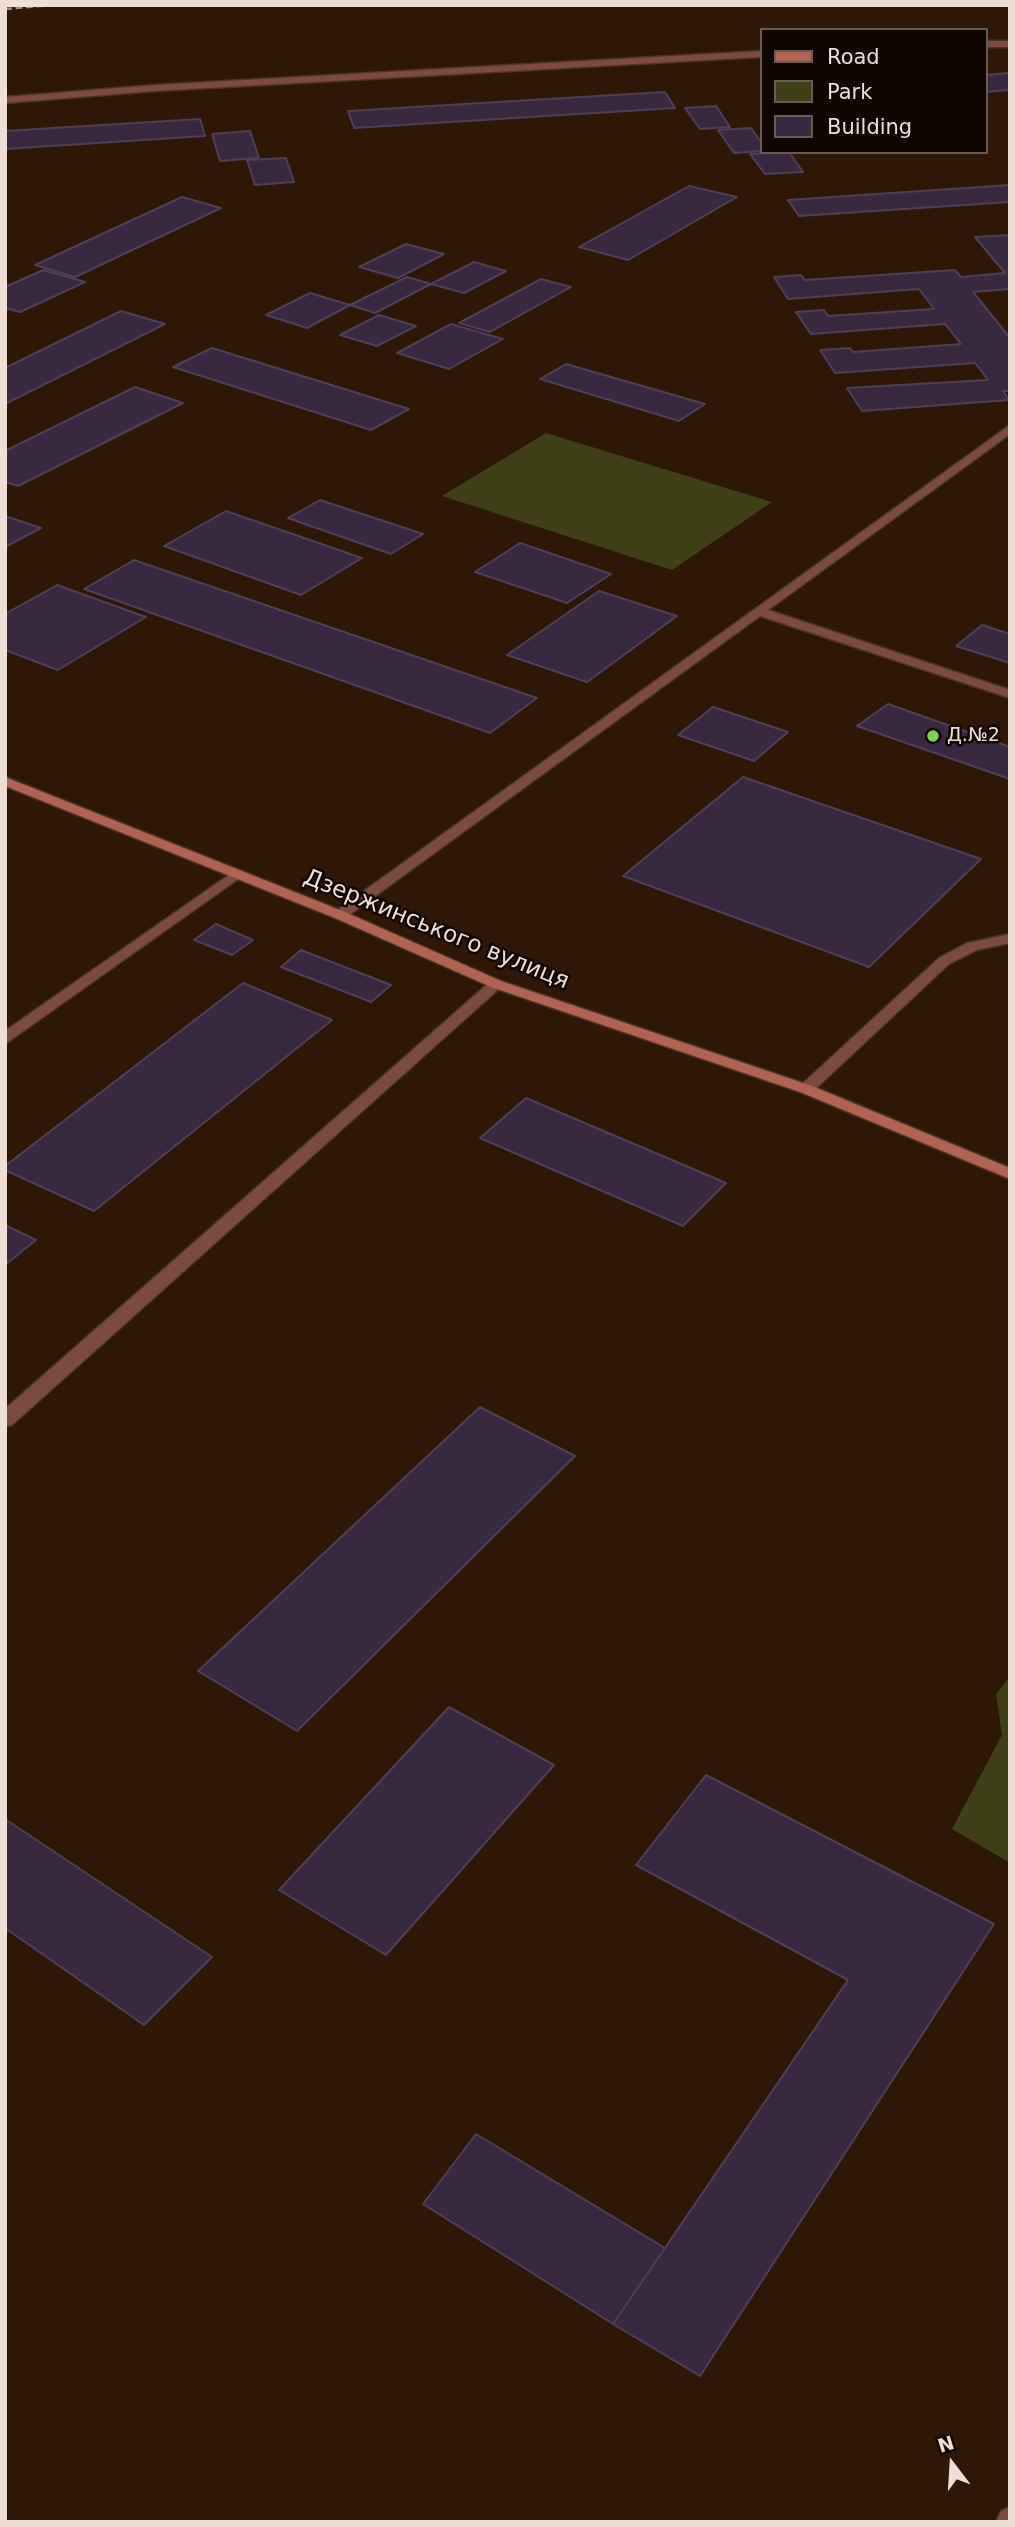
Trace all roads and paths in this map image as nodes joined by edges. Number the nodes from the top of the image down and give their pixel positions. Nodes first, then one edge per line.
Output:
1 (987, 44) edge
2 (1010, 44) edge
3 (760, 54) edge
4 (5, 100) edge
5 (1010, 428) edge
6 (759, 611) junction
7 (1010, 694) edge
8 (5, 781) edge
9 (236, 874) junction
10 (340, 915) junction
11 (1010, 938) edge
12 (496, 984) junction
13 (5, 1039) edge
14 (806, 1089) junction
15 (1010, 1174) edge
16 (5, 1420) edge

1 - 2 street
3 - 4 street
5 - 6 street
6 - 7 street
6 - 10 street
8 - 9 main road, Дзержинського вулиця
9 - 10 main road, Дзержинського вулиця
9 - 13 street
10 - 12 main road, Дзержинського вулиця
11 - 14 street
12 - 14 main road, Дзержинського вулиця
12 - 16 street
14 - 15 main road, Дзержинського вулиця

